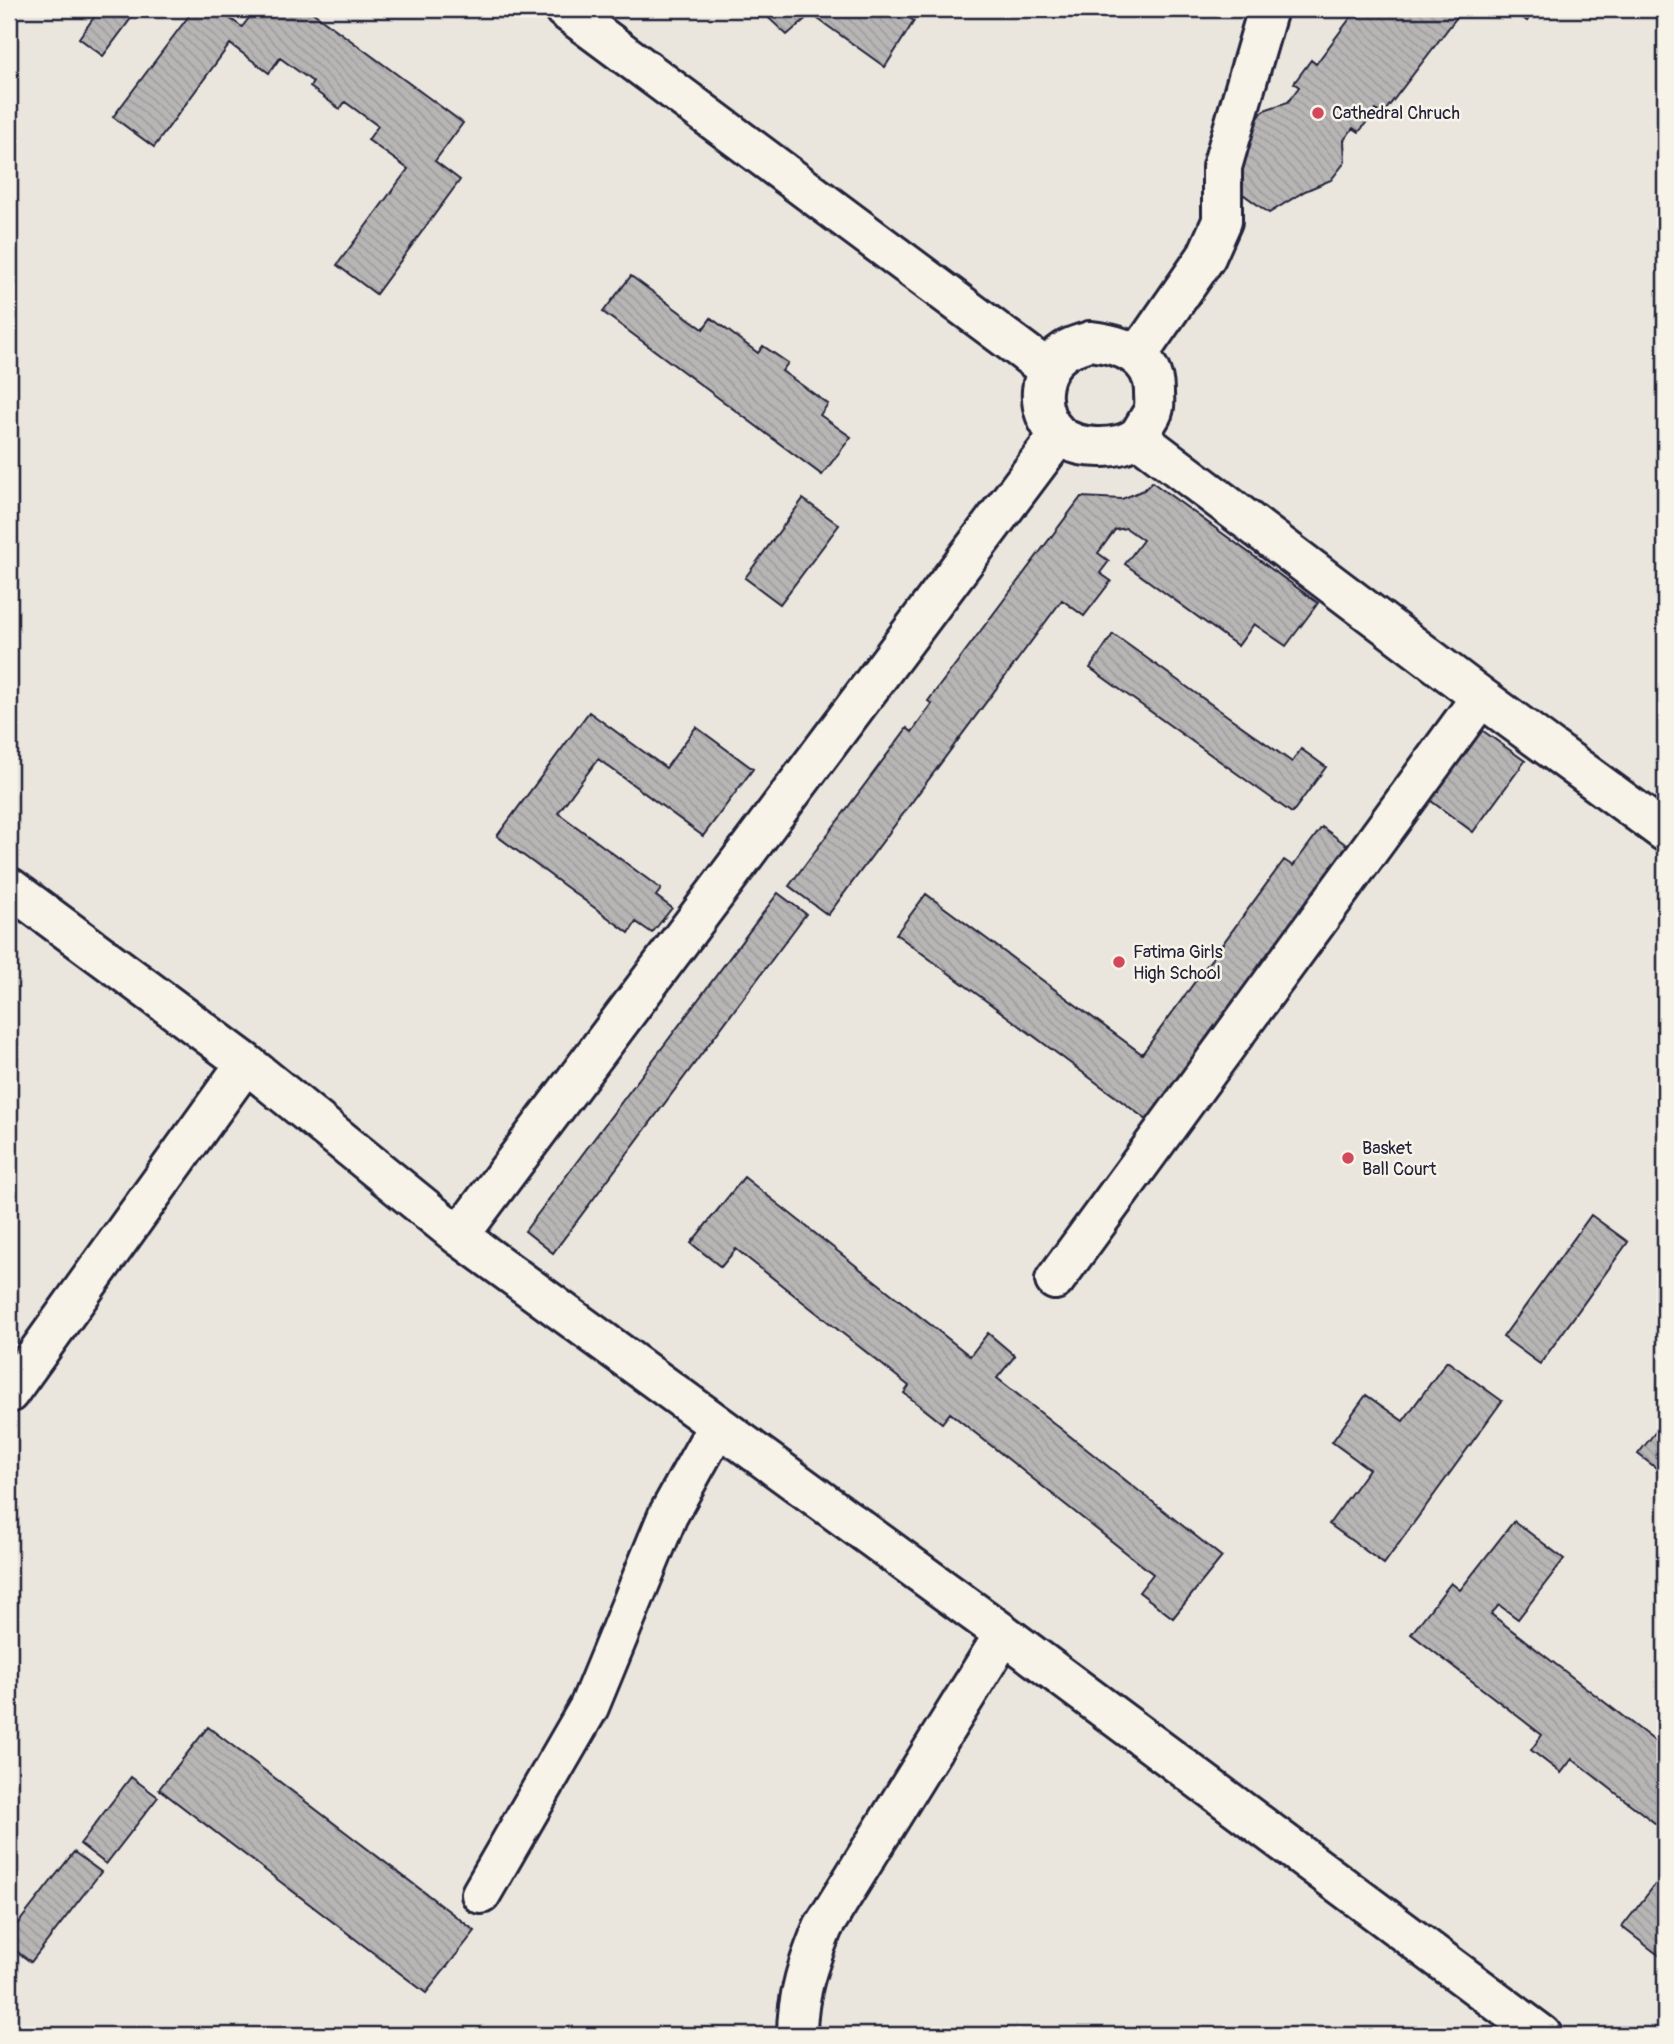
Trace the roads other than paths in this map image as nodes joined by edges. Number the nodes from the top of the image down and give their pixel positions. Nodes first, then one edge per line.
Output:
1 (564, 9) edge
2 (1268, 9) edge
3 (1138, 355) junction
4 (1046, 368) junction
5 (1059, 435) junction
6 (1137, 437) junction
7 (1481, 697) junction
8 (1665, 831) edge
9 (9, 887) edge
10 (246, 1063) junction
11 (459, 1236) junction
12 (1055, 1280) dead end
13 (9, 1393) edge
14 (718, 1425) junction
15 (1004, 1634) junction
16 (481, 1894) dead end
17 (797, 2035) edge
18 (1542, 2035) edge

1 - 4 street
2 - 3 street
3 - 4 street
3 - 6 street
4 - 5 street
5 - 6 street
5 - 11 street
6 - 7 street
7 - 8 street
7 - 12 street
9 - 10 street
10 - 11 street
10 - 13 street
11 - 14 street
14 - 15 street
14 - 16 street
15 - 17 street
15 - 18 street

